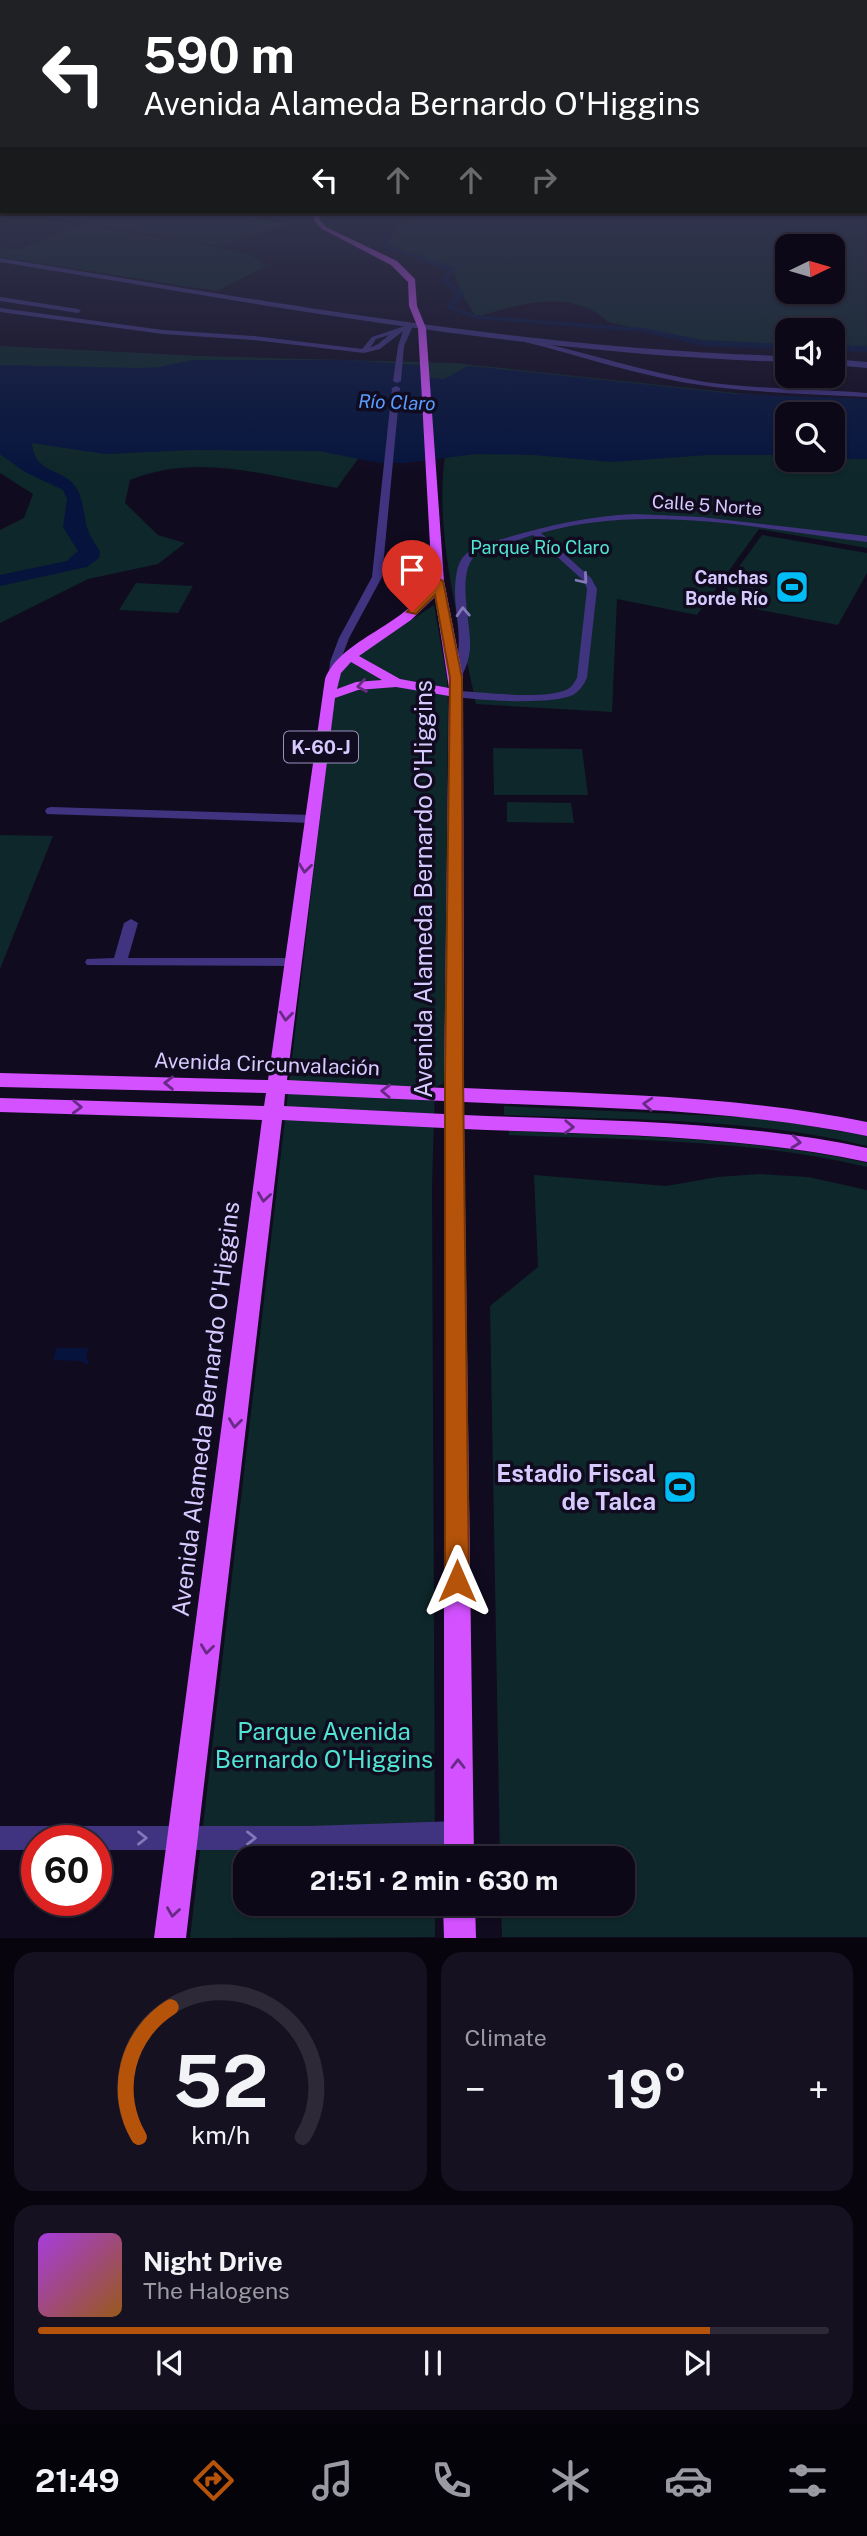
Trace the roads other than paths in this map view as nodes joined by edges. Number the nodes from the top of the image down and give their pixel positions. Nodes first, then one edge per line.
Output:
1 (198, 293) edge
2 (413, 293) edge
3 (0, 299) edge
4 (11, 301) junction
5 (0, 308) edge
6 (177, 326) junction
7 (408, 329) junction
8 (396, 331) junction
9 (422, 331) junction
10 (163, 332) junction
11 (481, 334) junction
12 (365, 349) junction
13 (775, 359) edge
14 (845, 363) edge
15 (867, 365) edge
16 (867, 395) edge
17 (539, 531) junction
18 (867, 539) edge
19 (438, 578) junction
20 (345, 651) junction
21 (396, 682) junction
22 (456, 686) junction
23 (329, 696) junction
24 (51, 811) dead end
25 (312, 819) junction
26 (131, 923) dead end
27 (92, 962) dead end
28 (120, 962) junction
29 (292, 962) junction
30 (0, 1080) edge
31 (278, 1087) junction
32 (454, 1093) junction
33 (0, 1105) edge
34 (275, 1113) junction
35 (454, 1122) junction
36 (867, 1129) edge
37 (867, 1155) edge
38 (0, 1838) edge
39 (183, 1838) junction
40 (459, 1845) edge
41 (459, 1916) edge
42 (170, 1937) edge
43 (460, 1937) edge

1 - 7 street
2 - 9 main road
3 - 4 street
4 - 5 street
4 - 6 street
5 - 10 street
6 - 10 street
6 - 12 street
7 - 8 street
7 - 9 street
7 - 20 street
8 - 12 street
8 - 12 street
9 - 11 street
9 - 19 main road
10 - 12 street
11 - 13 street
11 - 16 street
14 - 15 street
17 - 18 street, Calle 5 Norte
22 -> 17 street, Calle 5 Norte
17 -> 22 street
19 - 20 main road, Avenida Alameda Bernardo O'Higgins / K-60-J
19 - 22 main road, Avenida Alameda Bernardo O'Higgins
20 - 21 main road
20 - 23 main road, Avenida Alameda Bernardo O'Higgins / K-60-J
21 - 22 main road
21 -> 23 main road
22 - 32 main road, Avenida Alameda Bernardo O'Higgins
23 - 25 main road, Avenida Alameda Bernardo O'Higgins / K-60-J
24 - 25 street
25 -> 29 main road, Avenida Alameda Bernardo O'Higgins / K-60-J
26 - 28 street
27 - 28 street
28 - 29 street
29 -> 31 main road, Avenida Alameda Bernardo O'Higgins / K-60-J
31 -> 30 main road, Avenida Circunvalación
32 -> 31 main road, Avenida Circunvalación
31 - 34 main road, Avenida Alameda Bernardo O'Higgins
32 - 35 main road, Avenida Alameda Bernardo O'Higgins
36 -> 32 main road, Avenida Circunvalación
33 -> 34 main road
34 - 35 main road
34 -> 39 main road, Avenida Alameda Bernardo O'Higgins
35 -> 37 main road
40 -> 35 main road, Avenida Alameda Bernardo O'Higgins
38 -> 39 street
39 -> 40 street
39 -> 42 main road, Avenida Alameda Bernardo O'Higgins
41 - 43 main road

